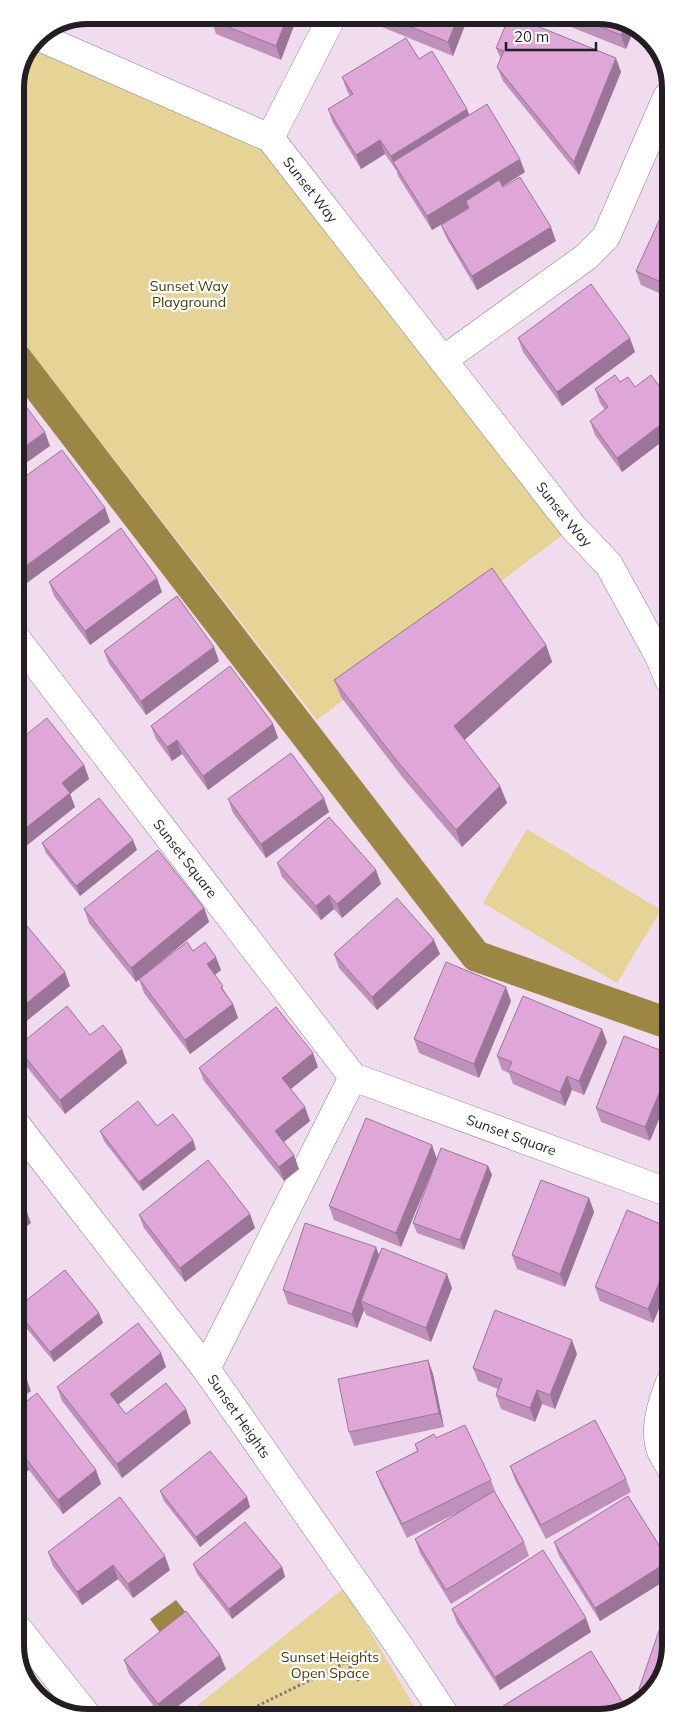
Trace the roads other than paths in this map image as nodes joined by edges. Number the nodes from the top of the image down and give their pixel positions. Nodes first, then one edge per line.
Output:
1 (328, 24) edge
2 (46, 39) edge
3 (662, 108) edge
4 (270, 138) junction
5 (444, 360) junction
6 (24, 648) edge
7 (662, 663) edge
8 (354, 1077) junction
9 (24, 1135) edge
10 (662, 1190) edge
11 (206, 1369) junction
12 (662, 1407) edge
13 (662, 1453) edge
14 (24, 1636) edge
15 (82, 1709) edge
16 (441, 1709) edge

1 - 4 street
2 - 4 street, Sunset Way
3 - 5 street
4 - 5 street, Sunset Way
5 - 7 street, Sunset Way
6 - 8 street, Sunset Square
8 - 10 street, Sunset Square
8 - 11 street
9 - 11 street, Sunset Heights
11 - 16 street, Sunset Heights
12 - 13 street
14 - 15 street

